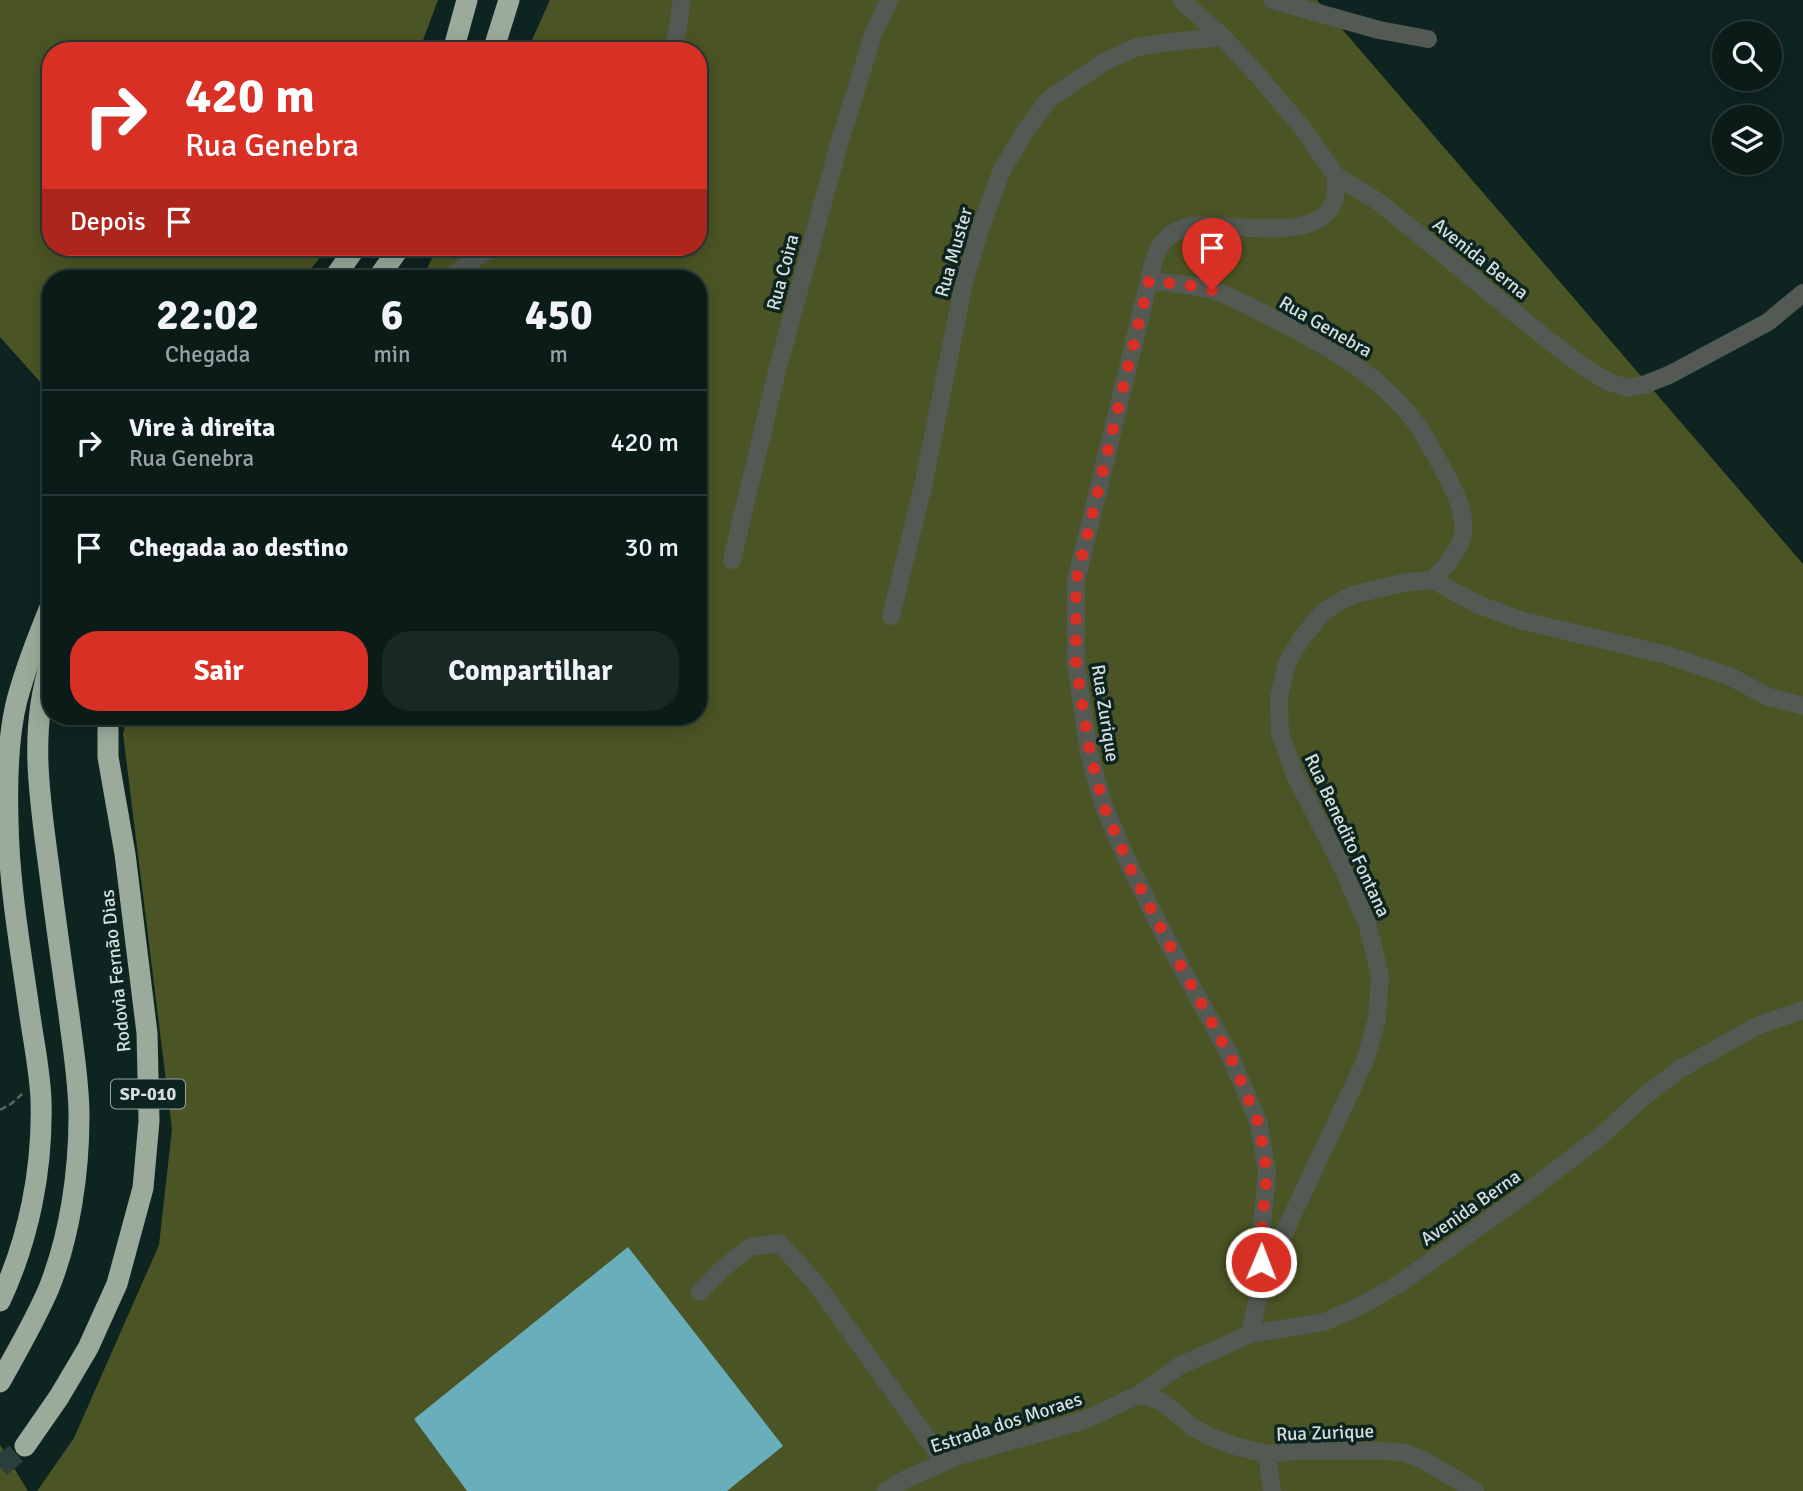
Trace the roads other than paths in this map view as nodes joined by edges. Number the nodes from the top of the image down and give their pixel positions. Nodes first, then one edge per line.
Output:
1 (467, 0) edge
2 (509, 0) edge
3 (682, 0) edge
4 (889, 0) edge
5 (1181, 0) edge
6 (1272, 0) edge
7 (1223, 37) junction
8 (1427, 39) dead end
9 (455, 42) edge
10 (496, 42) edge
11 (675, 42) edge
12 (1336, 176) junction
13 (479, 256) edge
14 (460, 270) edge
15 (1149, 281) junction
16 (1803, 293) edge
17 (732, 560) dead end
18 (1433, 580) junction
19 (891, 616) dead end
20 (42, 627) edge
21 (42, 701) edge
22 (1803, 706) edge
23 (108, 725) edge
24 (1803, 1010) edge
25 (1262, 1279) junction
26 (700, 1292) dead end
27 (0, 1301) edge
28 (1250, 1334) junction
29 (0, 1382) edge
30 (1140, 1394) junction
31 (24, 1446) tunnel mouth
32 (1267, 1454) junction
33 (944, 1462) junction
34 (886, 1491) edge
35 (1272, 1491) edge
36 (1475, 1491) edge

1 - 9 highway
2 - 10 highway
3 - 11 street
4 - 17 street, Rua Coira
5 - 7 street, Avenida Berna
6 - 8 street
7 - 12 street, Avenida Berna
7 - 19 street, Rua Muster
12 - 15 street, Rua Zurique
12 - 16 street, Avenida Berna
13 - 14 street
15 - 18 street, Rua Genebra
15 - 25 street, Rua Zurique
18 - 22 street
18 - 25 street, Rua Benedito Fontana
20 - 27 highway
21 - 29 highway
23 - 31 highway, Rodovia Fernão Dias / SP-010
24 - 28 street, Avenida Berna
25 - 28 street, Rua Zurique
26 - 33 street
28 - 30 street, Avenida Berna
30 - 32 street, Rua Zurique
30 - 33 street, Estrada dos Moraes
32 - 35 street
32 - 36 street, Rua Zurique
33 - 34 street, Estrada dos Moraes

